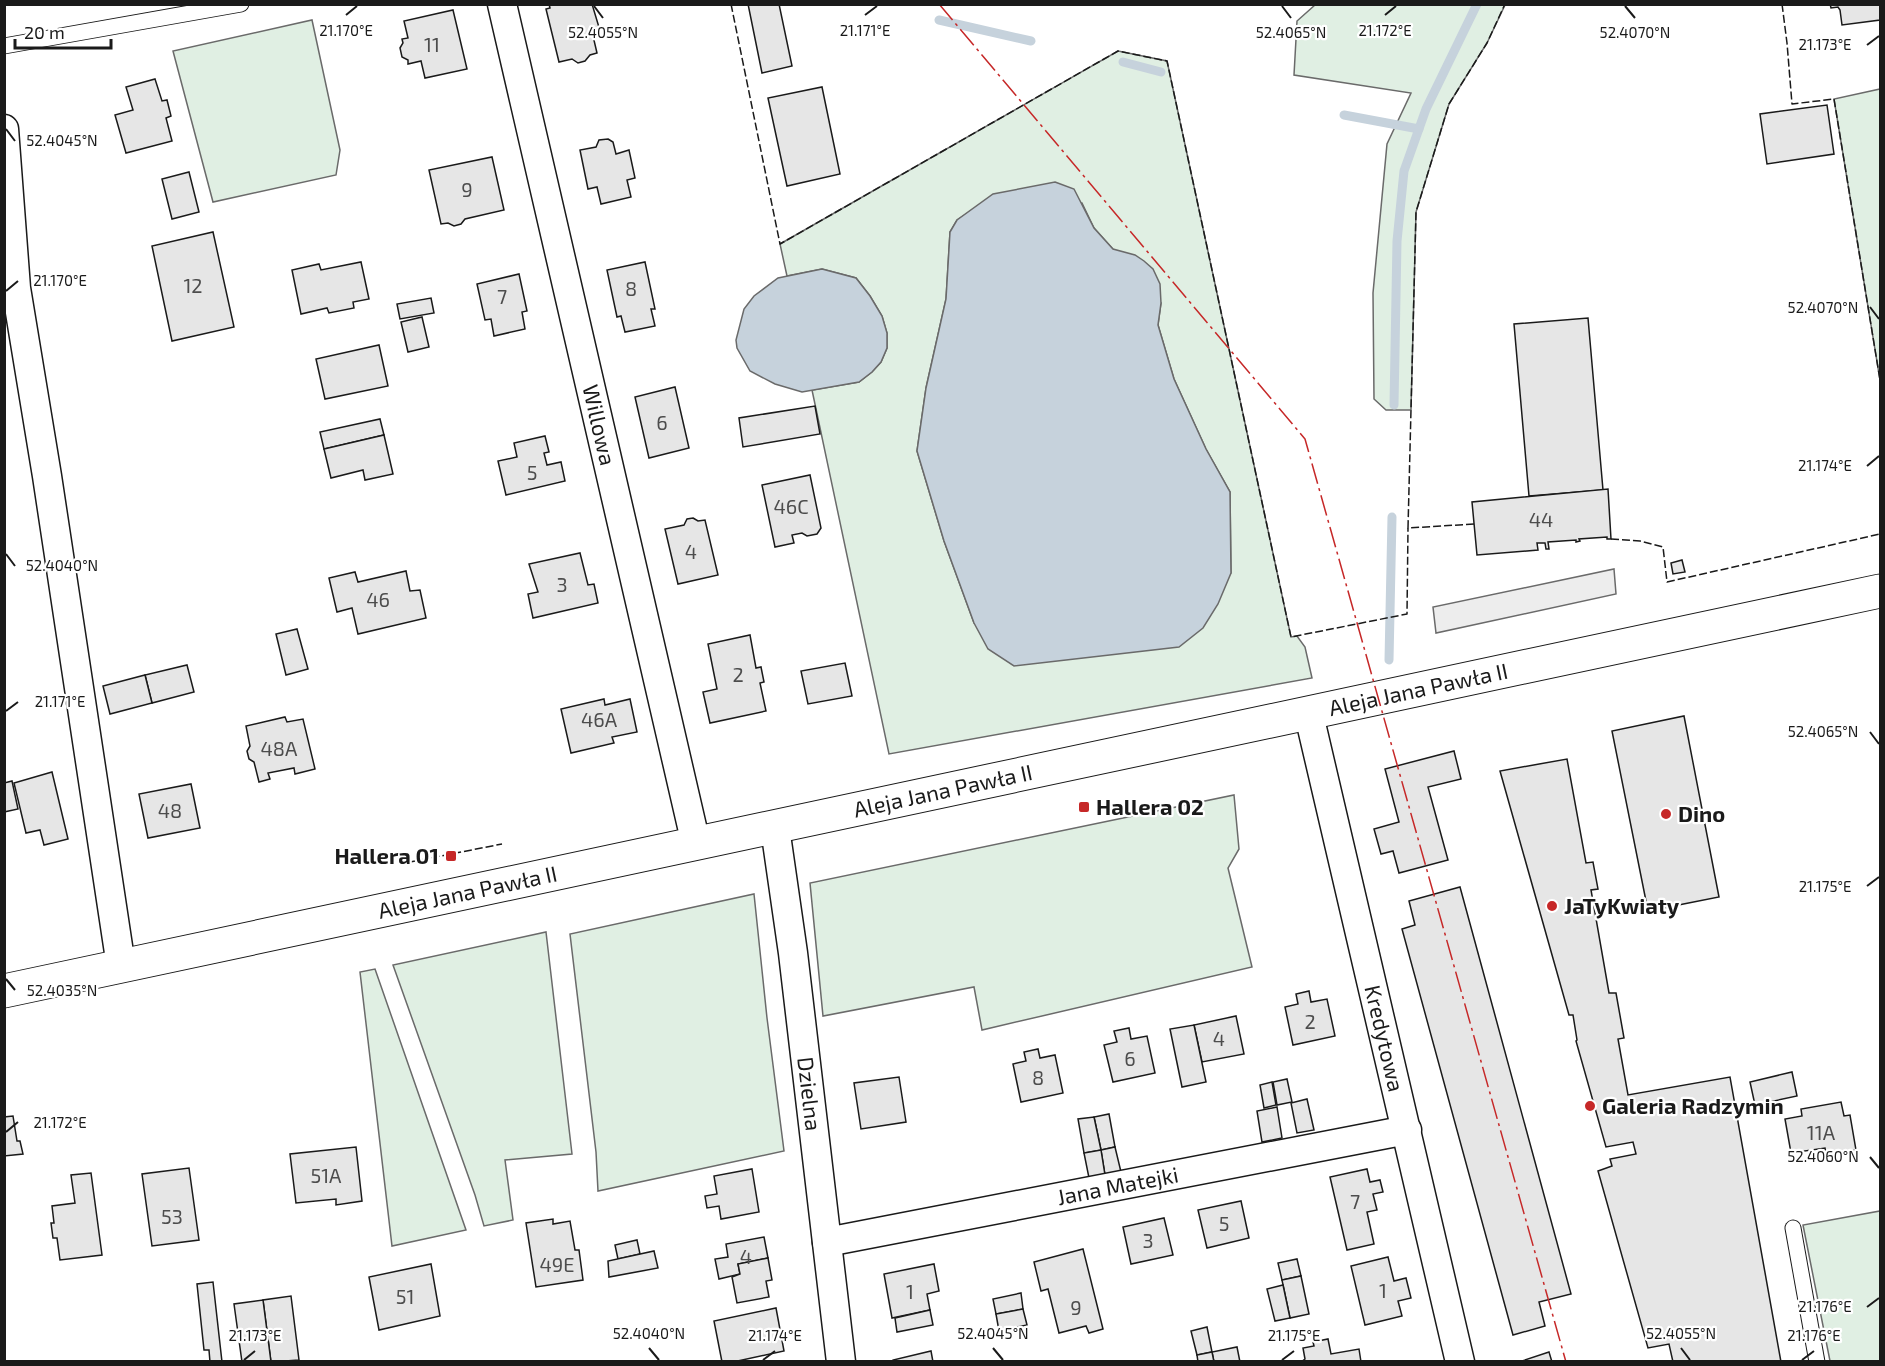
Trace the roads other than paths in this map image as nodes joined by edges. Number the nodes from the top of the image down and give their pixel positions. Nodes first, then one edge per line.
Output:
1 (241, 4) edge
2 (502, 4) edge
3 (4, 46) edge
4 (4, 129) edge
5 (1881, 591) edge
6 (1309, 715) junction
7 (775, 828) junction
8 (696, 844) junction
9 (121, 966) junction
10 (4, 991) edge
11 (1407, 1130) junction
12 (1793, 1228) dead end
13 (827, 1242) junction
14 (841, 1362) edge
15 (1460, 1362) edge
16 (1817, 1362) edge

1 - 3 lane
2 - 8 street, Willowa
4 - 9 street
5 - 6 street, Aleja Jana Pawła II
6 - 7 street, Aleja Jana Pawła II
6 - 11 street, Kredytowa
7 - 8 street, Aleja Jana Pawła II
7 - 13 street, Dzielna
8 - 9 street, Aleja Jana Pawła II
9 - 10 street, Aleja Jana Pawła II
11 - 13 street, Jana Matejki
11 - 15 street, Kredytowa
12 - 16 lane
13 - 14 street, Dzielna

